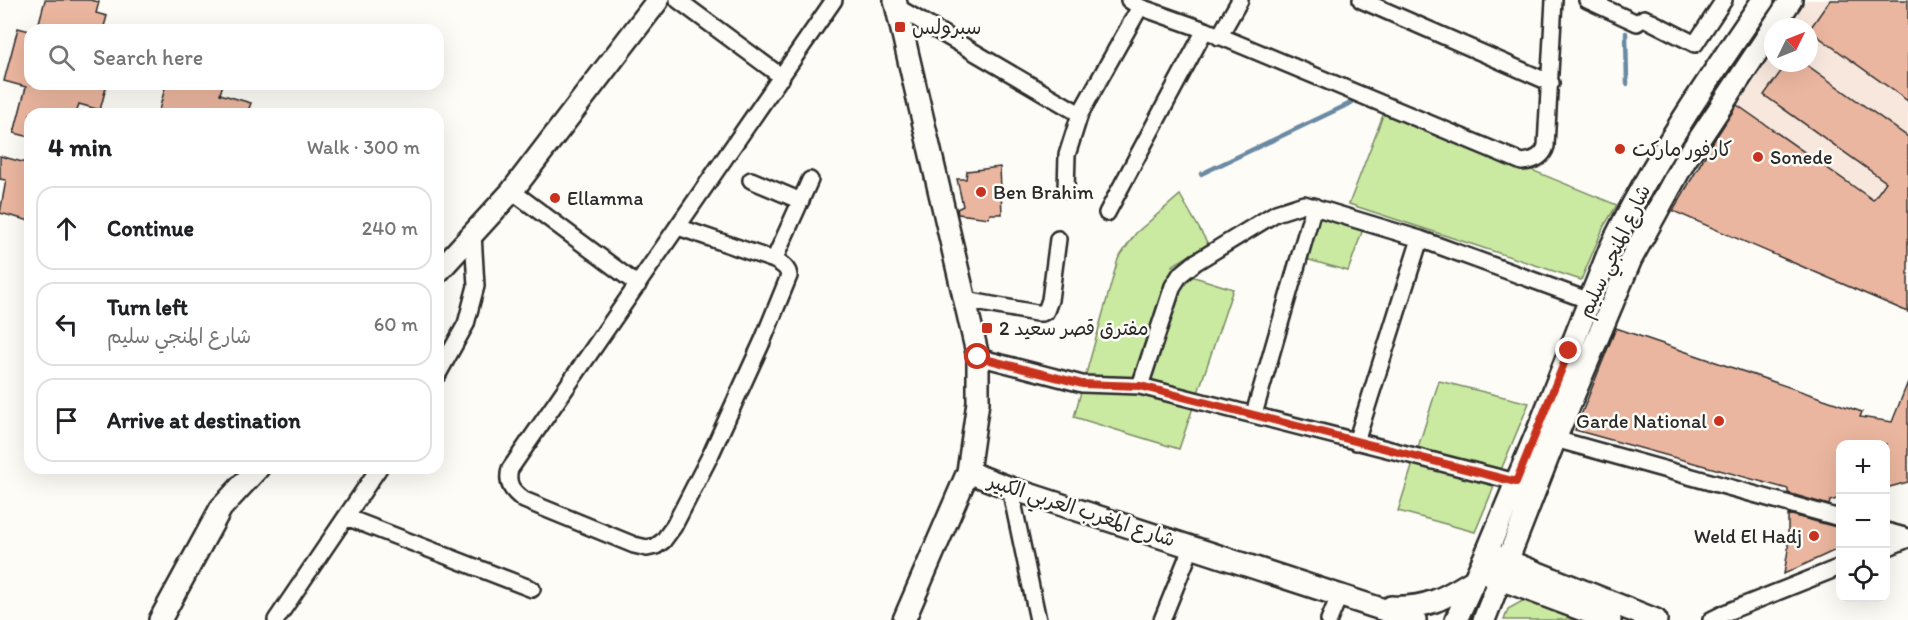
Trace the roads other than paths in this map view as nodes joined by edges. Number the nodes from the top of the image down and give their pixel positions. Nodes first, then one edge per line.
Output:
1 (658, 0) edge
2 (678, 0) edge
3 (834, 0) edge
4 (1239, 0) edge
5 (1361, 0) edge
6 (1554, 0) edge
7 (1587, 0) edge
8 (1724, 0) edge
9 (1763, 0) edge
10 (1791, 0) edge
11 (1134, 3) edge
12 (896, 4) edge
13 (1779, 18) edge
14 (1212, 34) junction
15 (1764, 41) edge
16 (782, 77) junction
17 (1551, 83) junction
18 (1080, 114) junction
19 (751, 180) dead end
20 (810, 180) dead end
21 (1066, 189) dead end
22 (512, 191) junction
23 (801, 201) junction
24 (1314, 206) junction
25 (1107, 213) dead end
26 (678, 226) junction
27 (473, 234) junction
28 (1058, 239) dead end
29 (1420, 239) junction
30 (774, 260) junction
31 (444, 265) edge
32 (638, 285) junction
33 (965, 300) junction
34 (1590, 301) junction
35 (978, 357) junction
36 (444, 363) edge
37 (1140, 386) junction
38 (1254, 414) junction
39 (1555, 439) junction
40 (1356, 442) junction
41 (968, 472) junction
42 (252, 474) edge
43 (375, 474) edge
44 (1516, 482) junction
45 (1010, 488) junction
46 (346, 517) junction
47 (1836, 517) edge
48 (1890, 532) edge
49 (1908, 538) edge
50 (1192, 546) junction
51 (1890, 546) edge
52 (1480, 568) junction
53 (1836, 569) edge
54 (1503, 571) junction
55 (532, 589) dead end
56 (1340, 594) junction
57 (1388, 613) edge
58 (1725, 616) edge
59 (160, 620) edge
60 (276, 620) edge
61 (904, 620) edge
62 (1038, 620) edge
63 (1162, 620) edge
64 (1329, 620) edge
65 (1415, 620) edge
66 (1456, 620) edge
67 (1484, 620) edge
68 (1610, 620) edge
69 (1656, 620) edge
70 (1711, 620) edge

1 - 22 street
2 - 16 street
3 - 16 street
4 - 14 street
5 - 17 street
6 - 17 street
7 - 8 street
9 - 34 street, شارع المنجي سليم
10 - 13 street, شارع المنجي سليم
11 - 14 street
11 - 18 street
12 - 18 street
12 - 33 street, شارع المغرب العربي الكبير
14 - 17 street
14 - 25 street
15 - 39 street, شارع المنجي سليم
16 - 26 street
18 - 21 street
19 - 23 street
20 - 23 street
22 - 27 street
22 - 32 street
23 - 30 street
24 - 29 street
24 - 37 street
24 - 38 street
26 - 30 street
26 - 32 street
27 - 31 street
27 - 36 street
28 - 33 street
29 - 34 street
29 - 40 street
30 - 32 street
33 - 35 street, شارع المغرب العربي الكبير
34 - 44 street, شارع المنجي سليم
35 - 37 street
35 - 41 street, شارع المغرب العربي الكبير
37 - 38 street
38 - 40 street
39 - 47 street
39 - 54 street, شارع المنجي سليم
40 - 44 street
41 - 45 street, شارع المغرب العربي الكبير
41 - 61 street
42 - 59 street
43 - 46 street
44 - 52 street, شارع المنجي سليم
45 - 50 street, شارع المغرب العربي الكبير
45 - 62 street
46 - 55 street
46 - 60 street
48 - 49 street
49 - 51 street
50 - 56 street, شارع المغرب العربي الكبير
50 - 63 street
52 - 54 street
52 - 57 street
52 - 66 street, شارع المنجي سليم
53 - 58 street
54 - 67 street, شارع المنجي سليم
54 - 68 street
54 - 69 street
56 - 57 street, شارع المغرب العربي الكبير
56 - 64 street
57 - 65 street, شارع المغرب العربي الكبير
58 - 70 street

